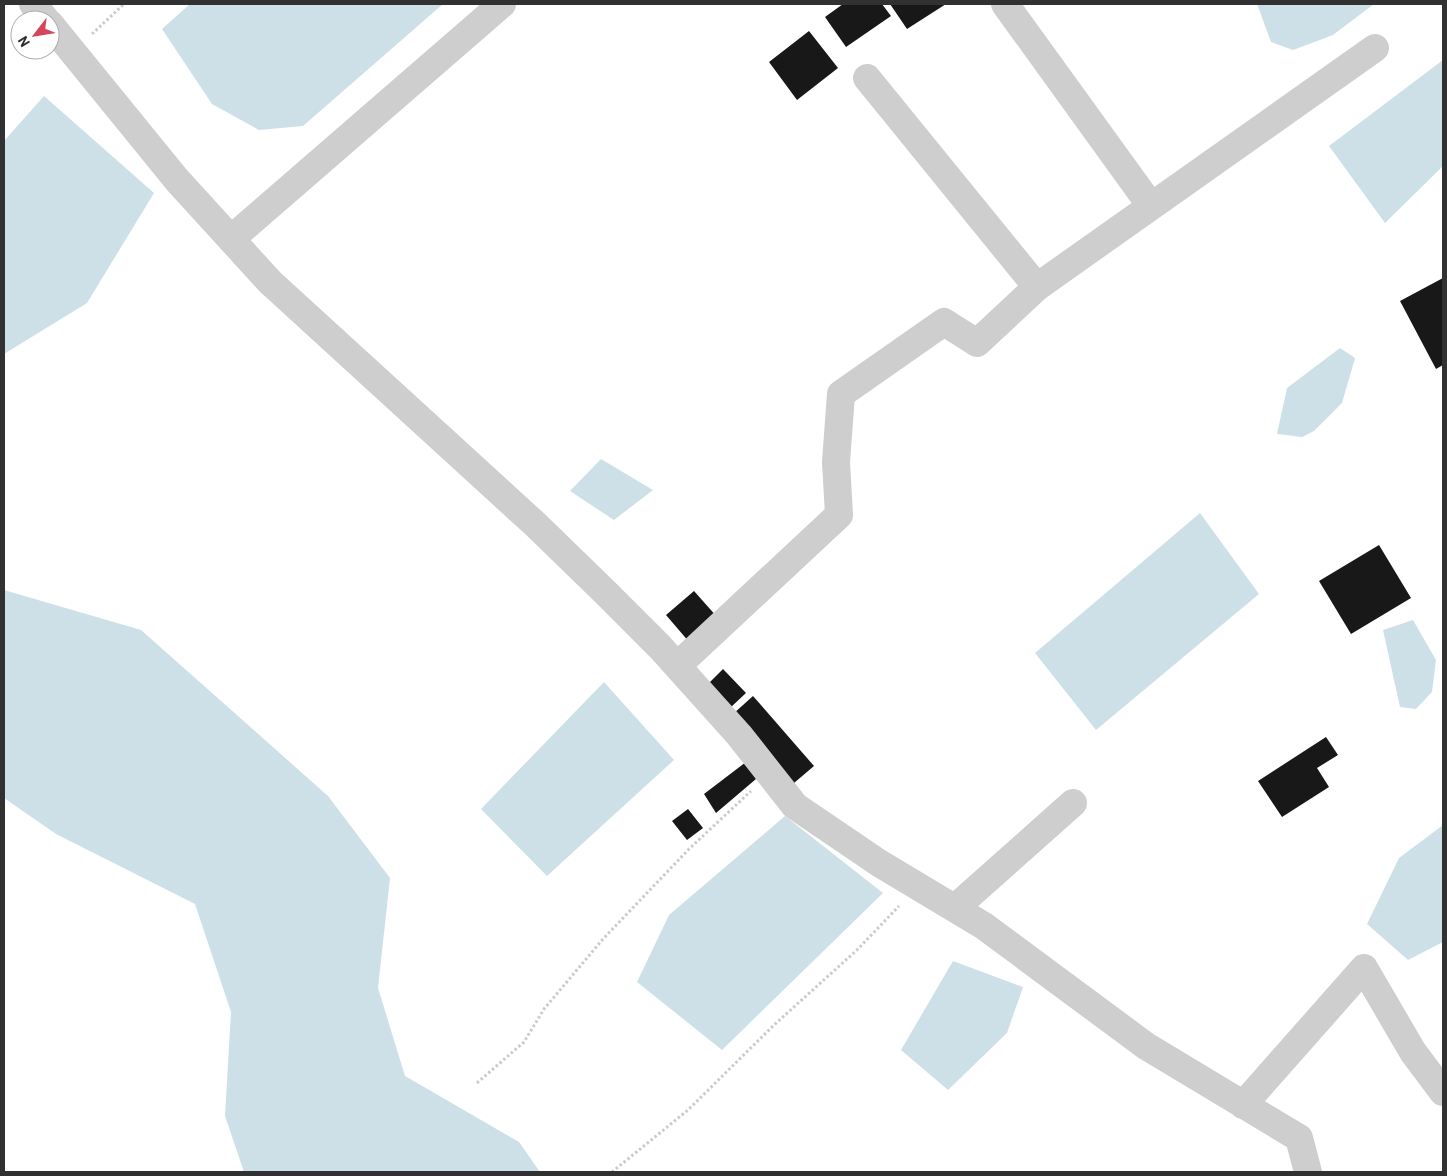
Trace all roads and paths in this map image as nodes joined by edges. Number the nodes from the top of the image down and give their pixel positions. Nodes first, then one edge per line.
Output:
1 (124, 4) edge
2 (502, 4) edge
3 (1005, 4) edge
4 (60, 36) edge
5 (1375, 48) dead end
6 (73, 52) junction
7 (867, 78) dead end
8 (1151, 206) junction
9 (231, 239) junction
10 (1037, 287) junction
11 (677, 666) junction
12 (770, 774) junction
13 (1073, 803) dead end
14 (917, 886) junction
15 (955, 908) junction
16 (477, 1083) dead end
17 (1443, 1092) edge
18 (1243, 1105) junction
19 (612, 1172) edge
20 (1308, 1172) edge

1 - 6 path
2 - 9 street
3 - 8 street
4 - 6 street
5 - 8 street
6 - 9 street
7 - 10 street
8 - 10 street
9 - 11 street
10 - 11 street
11 - 12 street
12 - 14 street
12 - 16 path
13 - 15 street
14 - 15 street
14 - 19 path
15 - 18 street
17 - 18 street
18 - 20 street

